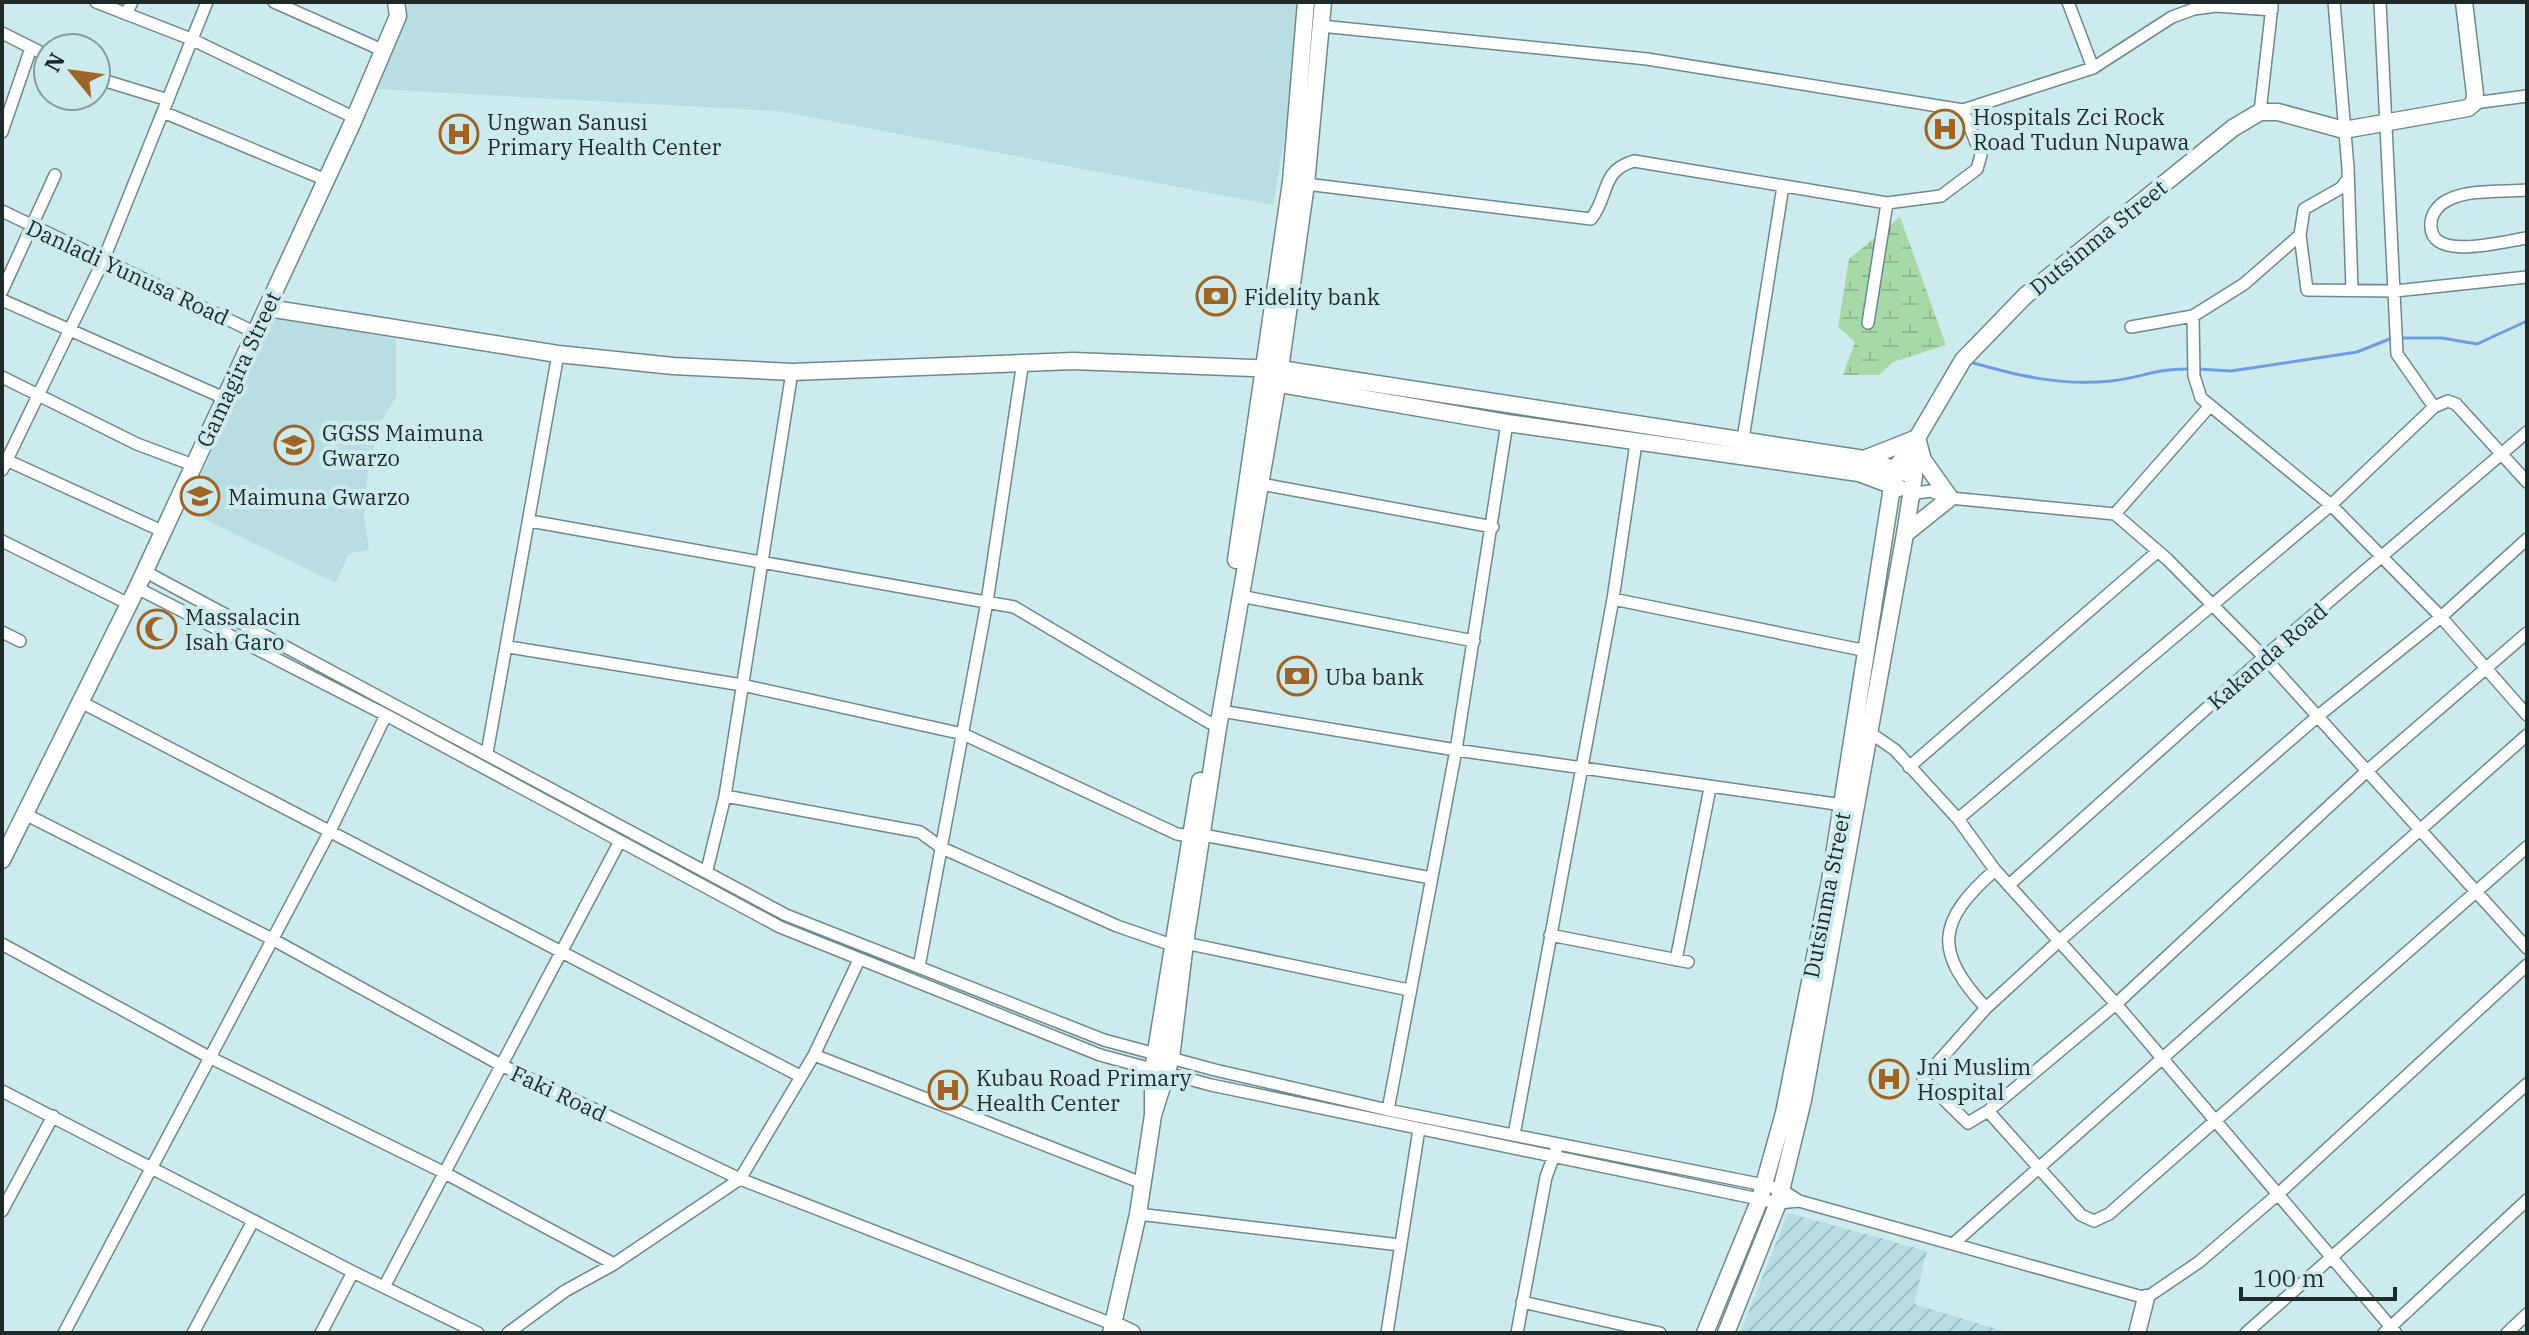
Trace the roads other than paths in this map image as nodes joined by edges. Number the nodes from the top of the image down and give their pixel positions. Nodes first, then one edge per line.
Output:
1 (96, 2) edge
2 (132, 2) edge
3 (207, 2) edge
4 (274, 2) edge
5 (396, 2) edge
6 (1306, 2) edge
7 (1323, 2) edge
8 (2068, 2) edge
9 (2334, 2) edge
10 (2380, 2) edge
11 (2464, 2) edge
12 (2272, 6) edge
13 (126, 14) junction
14 (1321, 26) junction
15 (2, 33) edge
16 (191, 39) junction
17 (31, 48) joint
18 (382, 50) junction
19 (2093, 68) junction
20 (112, 83) edge
21 (2527, 96) edge
22 (168, 100) junction
23 (2474, 103) junction
24 (1963, 110) junction
25 (163, 112) junction
26 (2260, 112) junction
27 (355, 118) junction
28 (2384, 121) junction
29 (2344, 130) junction
30 (2, 132) edge
31 (55, 175) dead end
32 (2348, 179) junction
33 (326, 180) junction
34 (1306, 184) junction
35 (1783, 186) junction
36 (2527, 190) edge
37 (1887, 203) junction
38 (2, 211) edge
39 (33, 226) junction
40 (2300, 235) junction
41 (2527, 238) edge
42 (103, 261) junction
43 (2527, 277) edge
44 (2352, 290) junction
45 (2, 291) edge
46 (2395, 291) junction
47 (2, 300) edge
48 (268, 308) junction
49 (2193, 316) junction
50 (1868, 323) dead end
51 (2131, 327) dead end
52 (69, 329) junction
53 (254, 332) junction
54 (558, 354) junction
55 (1023, 361) junction
56 (792, 372) junction
57 (1271, 376) junction
58 (2, 377) edge
59 (36, 395) junction
60 (224, 398) junction
61 (2209, 407) junction
62 (2434, 407) junction
63 (1507, 423) junction
64 (2527, 432) edge
65 (1743, 439) junction
66 (1636, 443) junction
67 (1915, 444) junction
68 (2502, 454) junction
69 (4, 463) edge
70 (193, 465) junction
71 (1862, 466) junction
72 (1894, 476) junction
73 (1914, 476) junction
74 (2527, 482) edge
75 (1261, 484) junction
76 (1930, 491) junction
77 (1911, 494) junction
78 (1950, 498) junction
79 (2331, 505) junction
80 (1889, 509) junction
81 (2115, 514) junction
82 (530, 521) junction
83 (1493, 527) junction
84 (162, 531) junction
85 (1905, 534) junction
86 (2527, 539) edge
87 (2, 541) edge
88 (2157, 552) junction
89 (2381, 558) junction
90 (761, 560) junction
91 (144, 571) junction
92 (137, 588) junction
93 (1240, 596) junction
94 (1613, 599) junction
95 (987, 602) junction
96 (129, 604) junction
97 (2212, 604) junction
98 (2441, 617) junction
99 (2, 632) edge
100 (2527, 633) edge
101 (20, 641) dead end
102 (1474, 641) junction
103 (509, 647) junction
104 (1867, 651) junction
105 (2264, 657) junction
106 (2487, 667) junction
107 (742, 685) junction
108 (81, 702) junction
109 (386, 715) junction
110 (2527, 715) edge
111 (2318, 716) junction
112 (1216, 717) junction
113 (1869, 732) junction
114 (963, 734) junction
115 (2527, 735) edge
116 (1456, 750) junction
117 (487, 753) junction
118 (1909, 767) junction
119 (1582, 768) junction
120 (2368, 770) junction
121 (1710, 788) junction
122 (567, 795) junction
123 (725, 796) junction
124 (1843, 805) junction
125 (560, 809) junction
126 (25, 814) junction
127 (1958, 819) junction
128 (2420, 827) junction
129 (331, 829) junction
130 (1197, 836) junction
131 (620, 841) junction
132 (2527, 847) edge
133 (942, 848) junction
134 (2, 860) edge
135 (707, 870) junction
136 (1995, 870) junction
137 (1431, 878) junction
138 (2010, 884) junction
139 (2479, 890) junction
140 (1550, 935) junction
141 (272, 939) junction
142 (2059, 941) junction
143 (2, 944) edge
144 (1178, 944) junction
145 (2527, 948) edge
146 (558, 952) junction
147 (859, 960) junction
148 (2527, 965) edge
149 (919, 967) junction
150 (1409, 990) junction
151 (2116, 1004) junction
152 (1986, 1008) junction
153 (814, 1055) junction
154 (209, 1057) junction
155 (2161, 1057) junction
156 (1162, 1064) junction
157 (501, 1065) junction
158 (800, 1076) junction
159 (2527, 1084) edge
160 (2, 1091) edge
161 (1388, 1110) junction
162 (1988, 1111) junction
163 (53, 1116) junction
164 (2215, 1121) junction
165 (1419, 1129) junction
166 (1514, 1135) junction
167 (1559, 1144) junction
168 (1554, 1156) junction
169 (2037, 1169) junction
170 (152, 1170) junction
171 (443, 1172) junction
172 (740, 1179) junction
173 (1142, 1183) junction
174 (1762, 1192) junction
175 (2277, 1195) junction
176 (1780, 1196) junction
177 (2527, 1200) edge
178 (2, 1211) edge
179 (1138, 1214) junction
180 (253, 1221) junction
181 (1953, 1244) junction
182 (1400, 1245) junction
183 (2330, 1257) junction
184 (614, 1264) junction
185 (353, 1272) junction
186 (384, 1287) junction
187 (2146, 1298) junction
188 (1522, 1302) junction
189 (2527, 1314) edge
190 (1113, 1329) edge
191 (2390, 1331) edge
192 (64, 1333) edge
193 (193, 1333) edge
194 (321, 1333) edge
195 (478, 1333) edge
196 (508, 1333) edge
197 (1132, 1333) edge
198 (1387, 1333) edge
199 (1517, 1333) edge
200 (1660, 1333) edge
201 (1705, 1333) edge
202 (1726, 1333) edge
203 (2137, 1333) edge
204 (2246, 1333) edge
205 (2507, 1333) edge

1 - 13 street
2 - 13 street
3 - 16 street
4 - 18 street
5 - 18 street, Gamagira Street
6 - 57 street
7 - 14 street
8 - 19 street
9 - 29 street
10 - 28 street
11 - 23 street
12 - 19 street
12 - 26 street
13 - 16 street
14 - 24 street
14 - 34 street
15 - 17 street
16 - 22 street
16 - 27 street
17 - 30 street
18 - 27 street, Gamagira Street
19 - 24 street
20 - 22 street
21 - 23 street
22 - 25 street
23 - 28 street
24 - 37 street
25 - 33 street
25 - 42 street
26 - 29 street
26 - 67 street, Dutsinma Street
27 - 33 street, Gamagira Street
28 - 29 street
28 - 46 street
29 - 32 street
31 - 39 street
32 - 40 street
32 - 44 street
33 - 48 street, Gamagira Street
34 - 35 street
34 - 57 street
35 - 37 street
35 - 65 street
36 - 41 street
37 - 50 street
38 - 39 street, Danladi Yunusa Road
39 - 42 street, Danladi Yunusa Road
39 - 45 street
40 - 44 street
40 - 49 street
42 - 52 street
42 - 53 street, Danladi Yunusa Road
43 - 46 street
44 - 46 street
46 - 62 street
47 - 52 street
48 - 53 street, Gamagira Street
48 - 54 street
49 - 51 street
49 - 61 street
52 - 59 street
52 - 60 street
53 - 60 street, Gamagira Street
54 - 56 street
54 - 82 street
55 - 56 street
55 - 57 street
55 - 95 street
56 - 90 street
57 - 63 street
57 - 65 street
57 - 75 street
57 - 112 street
58 - 59 street
59 - 69 street
59 - 70 street
60 - 70 street, Gamagira Street
61 - 79 street
61 - 81 street
62 - 68 street
62 - 79 street
63 - 66 street
63 - 83 street
64 - 68 street, Kakanda Road
65 - 71 street
66 - 71 street
66 - 94 street
67 - 71 street
67 - 72 street, Dutsinma Street
67 - 73 street, Dutsinma Street
67 - 78 street
68 - 74 street
68 - 89 street, Kakanda Road
69 - 84 street
70 - 84 street, Gamagira Street
71 - 72 street
71 - 80 street
72 - 73 street
72 - 77 street
72 - 80 street, Dutsinma Street
73 - 76 street
73 - 77 street, Dutsinma Street
75 - 83 street
75 - 93 street
76 - 77 street
76 - 78 street
77 - 85 street, Dutsinma Street
78 - 81 street
78 - 85 street
79 - 89 street
79 - 97 street
80 - 104 street, Dutsinma Street
81 - 88 street
82 - 90 street
82 - 103 street
83 - 102 street
84 - 91 street, Gamagira Street
85 - 113 street, Dutsinma Street
86 - 98 street
87 - 96 street
88 - 97 street
88 - 118 street
89 - 98 street
89 - 105 street, Kakanda Road
90 - 95 street
90 - 107 street
91 - 92 street, Gamagira Street
91 - 117 street
92 - 96 street, Gamagira Street
92 - 109 street
93 - 102 street
93 - 112 street
94 - 104 street
94 - 119 street
95 - 112 street
95 - 114 street
96 - 108 street, Gamagira Street
97 - 105 street
97 - 127 street
98 - 106 street
98 - 111 street
99 - 101 street
100 - 106 street
102 - 116 street
103 - 107 street
103 - 117 street
104 - 124 street, Dutsinma Street
105 - 111 street
105 - 138 street, Kakanda Road
106 - 110 street
106 - 120 street
107 - 114 street
107 - 123 street
108 - 126 street, Gamagira Street
108 - 129 street
109 - 125 street
109 - 129 street
111 - 120 street
111 - 142 street
112 - 116 street
112 - 130 street
113 - 118 street
113 - 176 street, Dutsinma Street
114 - 130 street
114 - 133 street
115 - 128 street
116 - 119 street
116 - 137 street
117 - 122 street
118 - 127 street
119 - 121 street
119 - 140 street
120 - 128 street
120 - 151 street
121 - 124 street
121 - 140 street
122 - 125 street
122 - 135 street
123 - 133 street
123 - 135 street
124 - 174 street, Dutsinma Street
125 - 131 street
126 - 134 street, Gamagira Street
126 - 141 street, Faki Road
127 - 136 street
128 - 139 street
128 - 155 street
129 - 141 street
129 - 146 street
130 - 137 street
130 - 144 street
131 - 146 street
131 - 147 street
132 - 139 street
133 - 144 street
133 - 149 street
135 - 149 street
136 - 138 street
136 - 152 street
137 - 150 street
138 - 142 street
139 - 145 street
139 - 164 street
140 - 166 street
141 - 154 street
141 - 157 street, Faki Road
142 - 151 street
142 - 152 street
143 - 154 street
144 - 150 street
144 - 156 street
146 - 157 street
146 - 158 street
147 - 153 street
147 - 156 street
148 - 175 street
149 - 156 street
150 - 161 street
151 - 155 street
151 - 162 street
152 - 162 street
153 - 158 street
153 - 173 street
154 - 170 street
154 - 171 street
155 - 164 street
155 - 169 street
156 - 161 street
156 - 165 street
156 - 173 street
157 - 171 street
157 - 172 street, Faki Road
158 - 172 street
159 - 183 street
160 - 163 street
161 - 166 street
162 - 169 street
163 - 170 street
163 - 178 street
164 - 169 street
164 - 175 street
165 - 168 street
165 - 182 street
166 - 167 street
167 - 168 street
167 - 174 street
168 - 174 street
168 - 188 street
169 - 181 street
170 - 180 street
170 - 192 street
171 - 184 street
171 - 186 street
172 - 184 street
172 - 190 street, Faki Road
173 - 179 street
174 - 176 street
174 - 201 street, Dutsinma Street
175 - 183 street
175 - 187 street
176 - 181 street
176 - 202 street, Dutsinma Street
177 - 191 street
179 - 182 street
179 - 190 street
180 - 185 street
180 - 193 street
181 - 187 street
182 - 198 street
183 - 191 street
183 - 204 street
184 - 196 street
185 - 186 street
185 - 194 street
186 - 195 street
187 - 203 street
188 - 199 street
188 - 200 street
189 - 205 street
190 - 197 street

